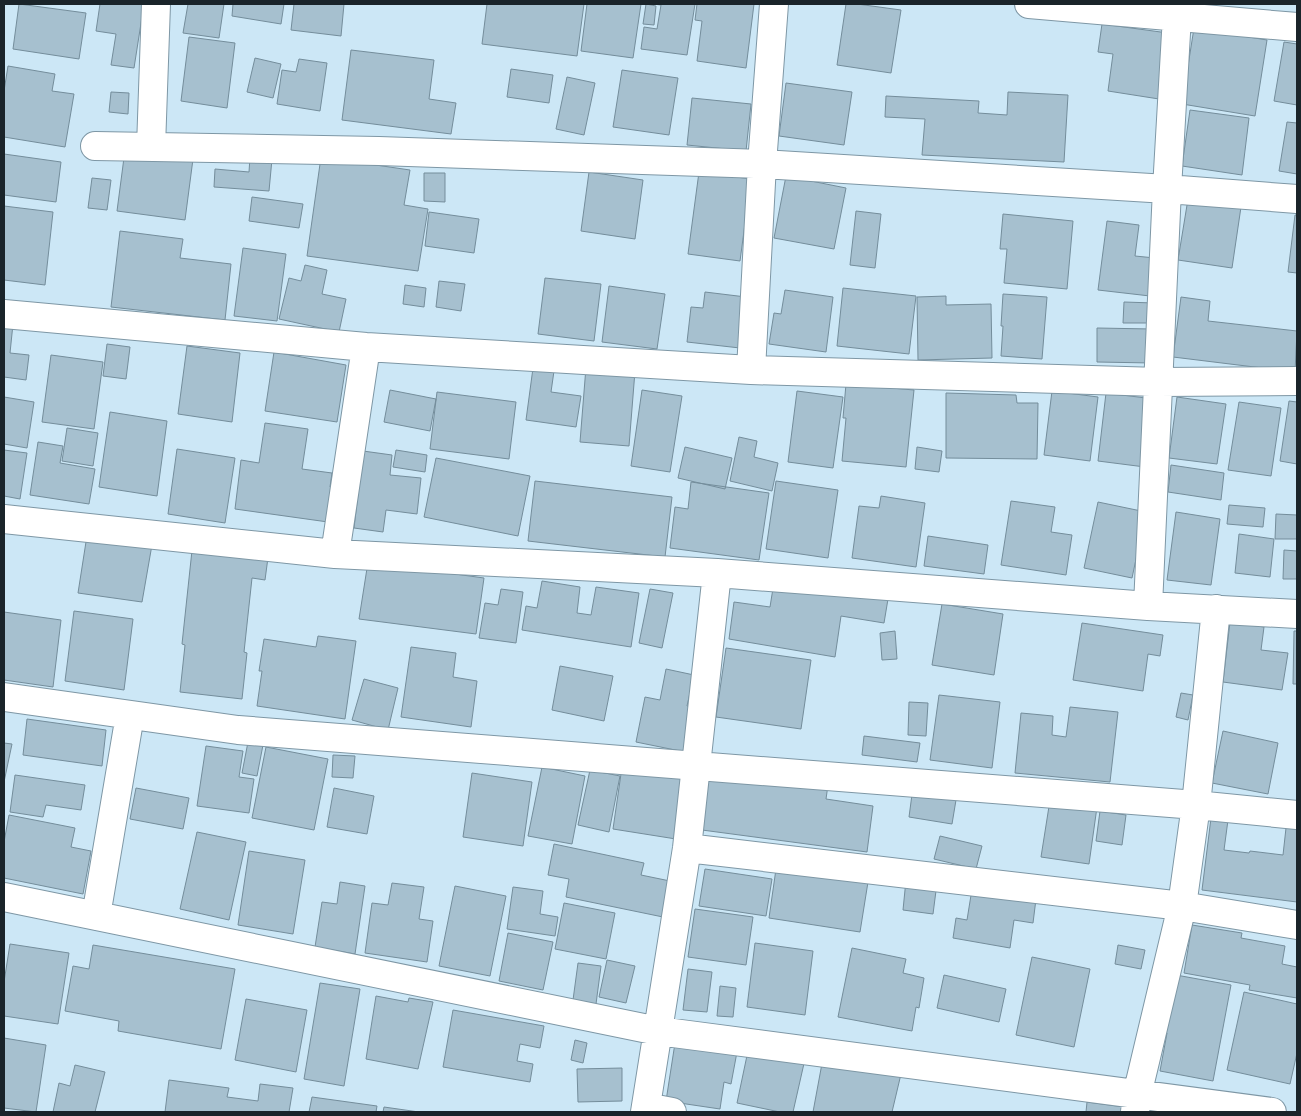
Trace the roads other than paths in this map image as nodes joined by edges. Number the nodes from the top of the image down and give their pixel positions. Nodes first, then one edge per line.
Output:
1 (156, 4) edge
2 (774, 4) edge
3 (1029, 4) edge
4 (1177, 16) junction
5 (1297, 27) edge
6 (95, 146) dead end
7 (151, 147) junction
8 (762, 164) junction
9 (1167, 189) junction
10 (1297, 199) edge
11 (4, 314) edge
12 (366, 347) junction
13 (751, 370) junction
14 (1297, 381) edge
15 (1159, 382) junction
16 (4, 519) edge
17 (335, 554) junction
18 (717, 573) junction
19 (1148, 606) junction
20 (1216, 609) junction
21 (1297, 614) edge
22 (4, 697) edge
23 (130, 715) junction
24 (695, 767) junction
25 (1196, 805) junction
26 (1297, 815) edge
27 (687, 848) junction
28 (4, 897) edge
29 (1182, 906) junction
30 (96, 916) junction
31 (1297, 925) edge
32 (658, 1031) junction
33 (1136, 1104) edge
34 (645, 1110) edge
35 (672, 1112) edge
36 (1272, 1112) edge

1 - 7 street
2 - 8 street
3 - 4 street
4 - 5 street
4 - 9 street
6 - 7 street
7 - 8 street
8 - 9 street
8 - 13 street
9 - 10 street
9 - 15 street
11 - 12 street
12 - 13 street
12 - 17 street
13 - 15 street
14 - 15 street
15 - 19 street
16 - 17 street
17 - 18 street
18 - 19 street
18 - 24 street
19 - 20 street
20 - 21 street
20 - 25 street
22 - 23 street
23 - 24 street
23 - 30 street
24 - 25 street
24 - 27 street
25 - 26 street
25 - 29 street
27 - 29 street
27 - 32 street
28 - 30 street
29 - 31 street
29 - 33 street
30 - 32 street
32 - 33 street
32 - 34 street
33 - 36 street
34 - 35 street

